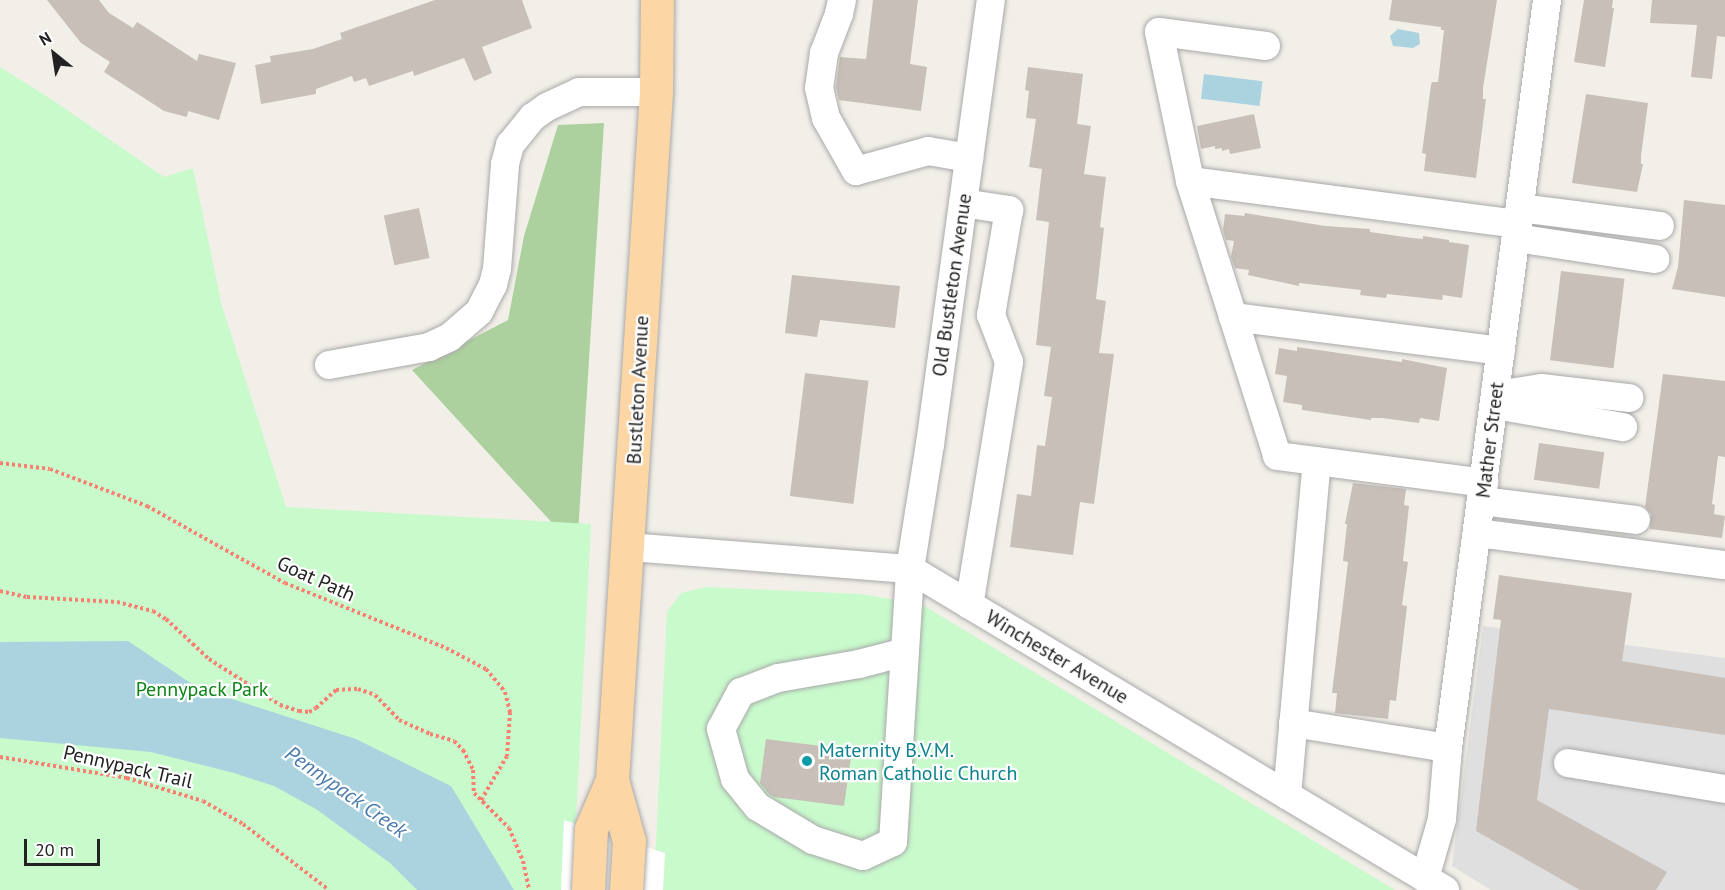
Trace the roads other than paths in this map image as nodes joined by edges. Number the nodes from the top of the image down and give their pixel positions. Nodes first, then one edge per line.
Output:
1 (657, 0) edge
2 (842, 0) edge
3 (991, 0) edge
4 (1547, 0) edge
5 (1266, 45) dead end
6 (656, 92) junction
7 (969, 158) junction
8 (1190, 181) junction
9 (963, 203) junction
10 (1518, 223) junction
11 (1660, 226) dead end
12 (1655, 259) dead end
13 (1233, 317) junction
14 (1501, 351) junction
15 (329, 365) dead end
16 (1629, 398) dead end
17 (1495, 400) junction
18 (1623, 427) dead end
19 (1317, 461) junction
20 (1483, 492) junction
21 (1636, 520) dead end
22 (1478, 533) junction
23 (629, 548) junction
24 (1725, 565) edge
25 (910, 569) junction
26 (969, 605) junction
27 (905, 652) junction
28 (1293, 723) junction
29 (1448, 748) junction
30 (1568, 763) dead end
31 (612, 780) junction
32 (1725, 789) edge
33 (1287, 795) junction
34 (1435, 884) edge
35 (588, 890) edge
36 (626, 890) edge

1 - 6 main road, Bustleton Avenue
2 - 7 street
3 - 7 street, Old Bustleton Avenue
4 - 10 street, Mather Street
5 - 8 street
6 - 15 street
6 - 23 main road, Bustleton Avenue
7 - 9 street, Old Bustleton Avenue
8 - 10 street
8 - 13 street
9 - 25 street, Old Bustleton Avenue
9 - 26 street
10 - 11 street
10 - 12 street
10 - 14 street, Mather Street
13 - 14 street
13 - 19 street
14 - 17 street, Mather Street
16 - 17 street
17 - 18 street
17 - 20 street, Mather Street
19 - 20 street
19 - 28 street
20 - 21 street
20 - 22 street, Mather Street
22 - 24 street
22 - 29 street, Mather Street
23 - 25 street, Winchester Avenue
23 - 31 main road, Bustleton Avenue
25 - 26 street, Winchester Avenue
25 - 27 street, Old Bustleton Avenue
26 - 33 street, Winchester Avenue
27 - 27 street, Old Bustleton Avenue
28 - 29 street
28 - 33 street
29 - 34 street, Mather Street
30 - 32 street
31 - 35 main road, Bustleton Avenue
31 - 36 main road, Bustleton Avenue
33 - 34 street, Winchester Avenue

